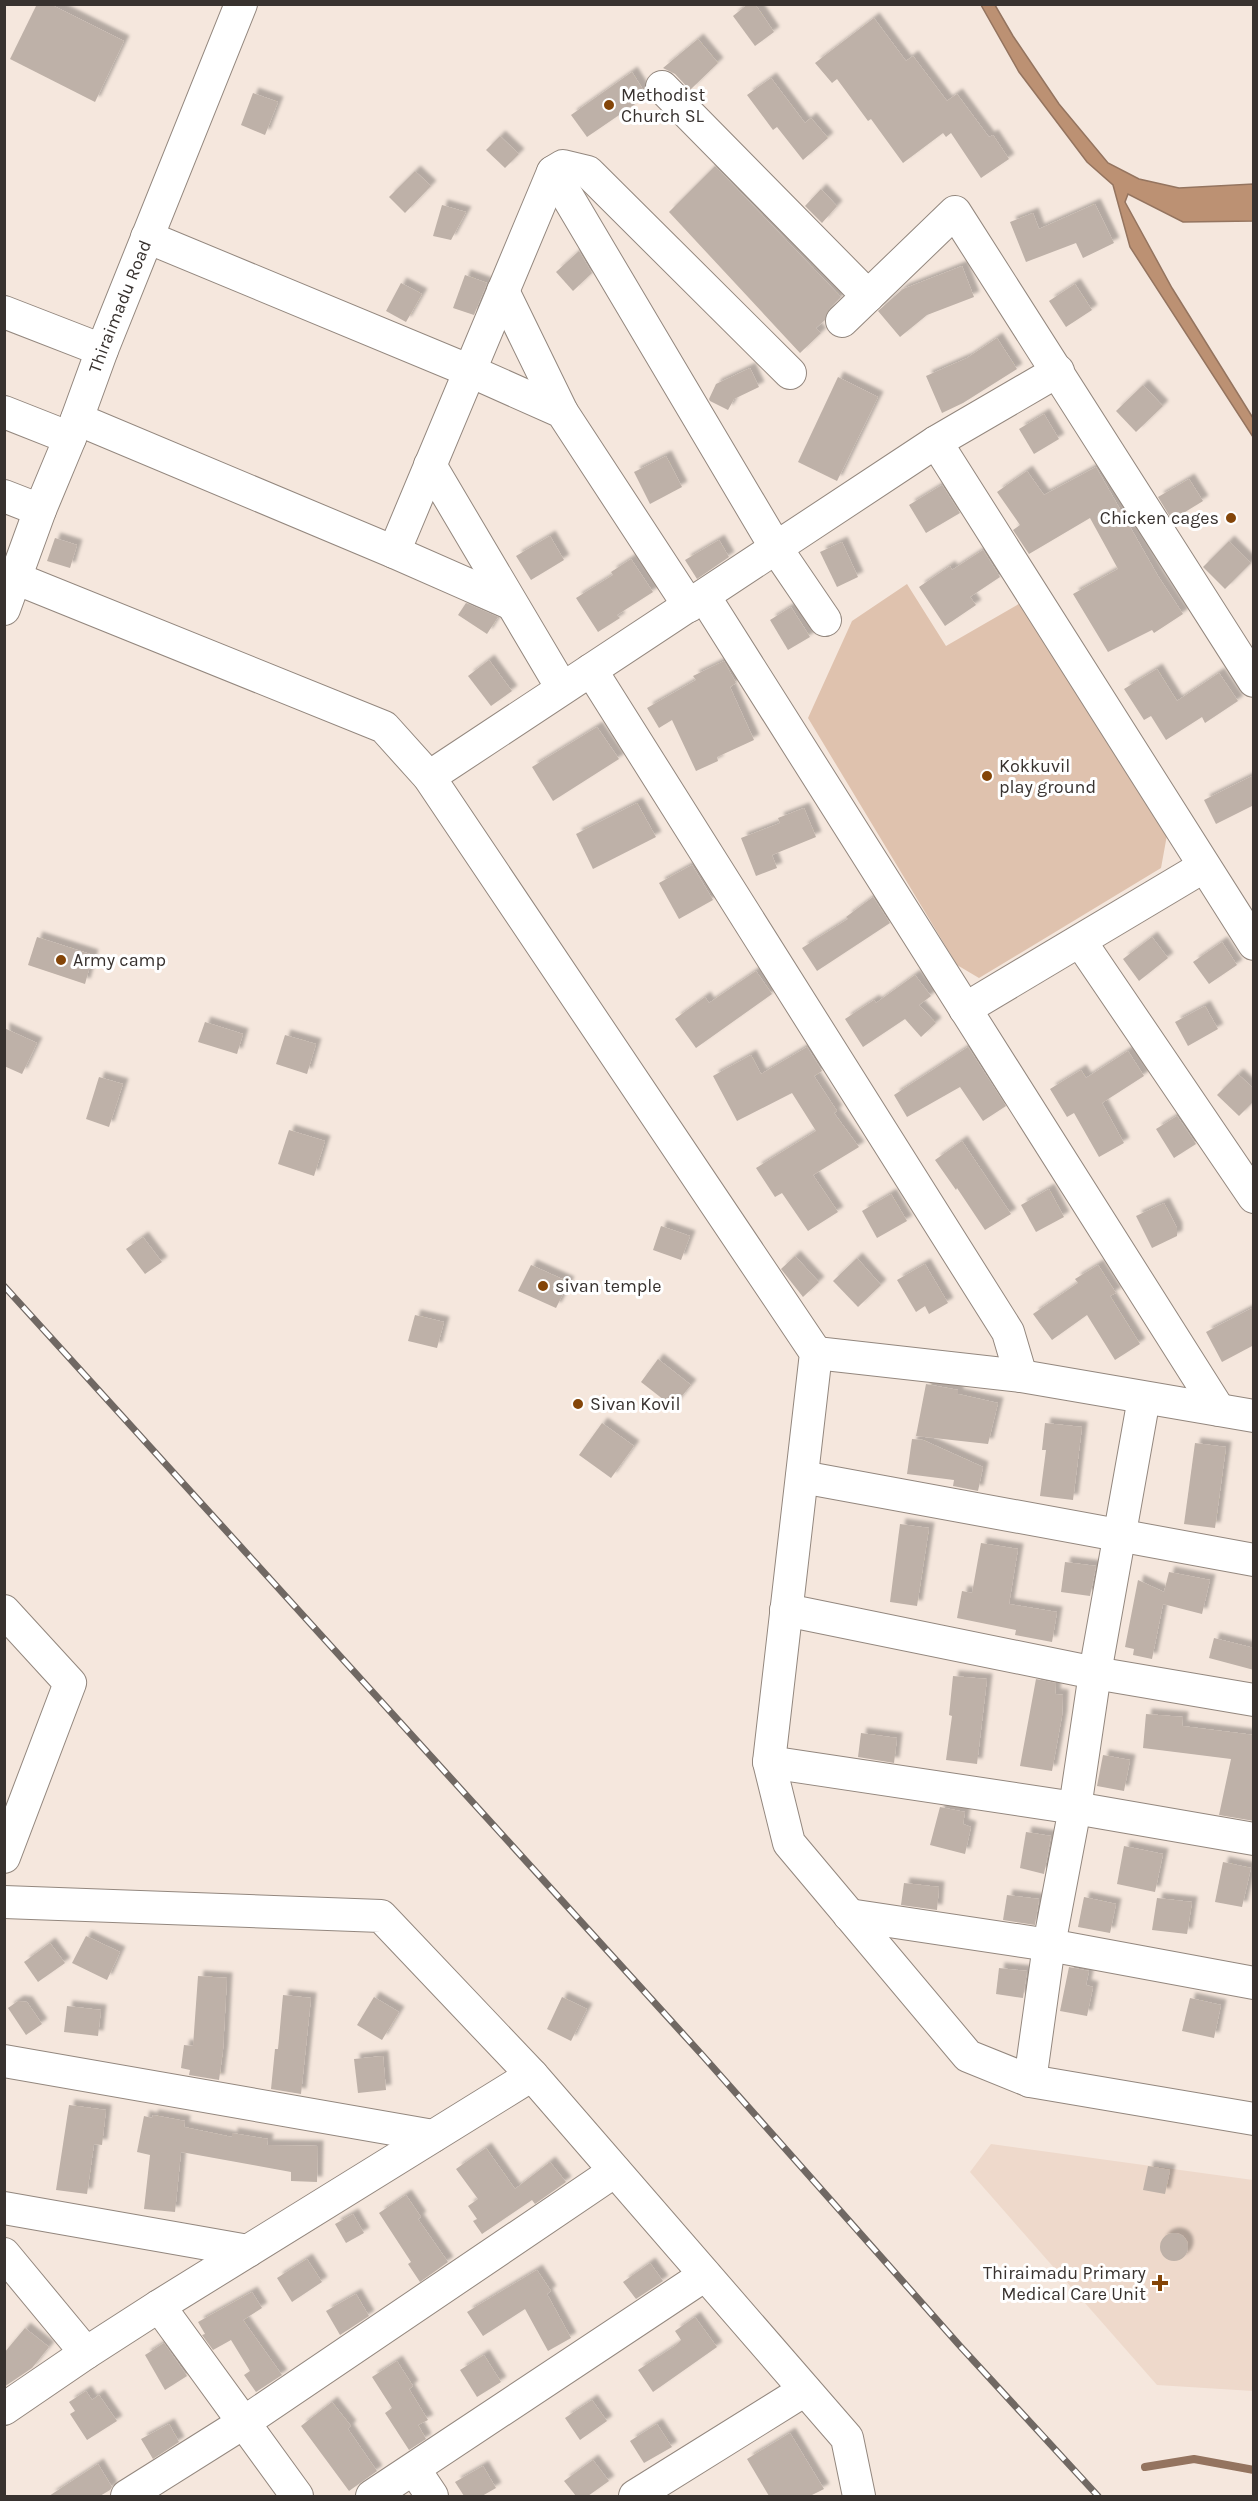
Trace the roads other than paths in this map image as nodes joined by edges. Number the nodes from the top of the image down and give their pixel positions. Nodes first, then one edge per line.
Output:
1 (241, 4) edge
2 (662, 87) dead end
3 (553, 172) junction
4 (147, 237) junction
5 (503, 291) junction
6 (868, 296) junction
7 (4, 312) edge
8 (842, 321) dead end
9 (102, 350) junction
10 (470, 371) junction
11 (1058, 371) junction
12 (790, 373) dead end
13 (4, 412) edge
14 (561, 412) junction
15 (74, 428) junction
16 (936, 442) junction
17 (430, 465) junction
18 (4, 496) edge
19 (40, 510) junction
20 (776, 548) junction
21 (394, 552) junction
22 (15, 578) junction
23 (696, 601) junction
24 (510, 603) junction
25 (4, 609) edge
26 (825, 620) dead end
27 (591, 670) junction
28 (1254, 681) edge
29 (562, 688) junction
30 (429, 777) junction
31 (1203, 867) junction
32 (1080, 941) junction
33 (1254, 944) edge
34 (965, 1009) junction
35 (1254, 1197) edge
36 (816, 1353) junction
37 (1021, 1376) junction
38 (1144, 1398) junction
39 (1219, 1410) junction
40 (1254, 1416) edge
41 (802, 1477) junction
42 (1119, 1536) junction
43 (1254, 1560) edge
44 (786, 1610) junction
45 (4, 1611) edge
46 (1095, 1672) junction
47 (1254, 1700) edge
48 (769, 1762) junction
49 (1075, 1808) junction
50 (1254, 1839) edge
51 (4, 1857) edge
52 (4, 1902) edge
53 (849, 1915) junction
54 (1049, 1945) junction
55 (1254, 1983) edge
56 (4, 2061) edge
57 (532, 2075) junction
58 (1030, 2081) junction
59 (1254, 2119) edge
60 (433, 2136) junction
61 (615, 2171) junction
62 (4, 2208) edge
63 (248, 2251) junction
64 (4, 2254) edge
65 (705, 2275) junction
66 (159, 2306) junction
67 (86, 2353) junction
68 (805, 2390) junction
69 (4, 2409) edge
70 (243, 2422) junction
71 (414, 2469) junction
72 (127, 2496) edge
73 (297, 2496) edge
74 (372, 2496) edge
75 (432, 2496) edge
76 (635, 2496) edge
77 (860, 2496) edge

1 - 4 street, Thiraimadu Road
2 - 6 street
3 - 5 street
3 - 12 street
3 - 20 street
4 - 9 street, Thiraimadu Road
4 - 10 street
5 - 10 street
5 - 14 street
6 - 8 street
6 - 11 street
7 - 9 street
9 - 15 street, Thiraimadu Road
10 - 14 street
10 - 17 street
11 - 16 street
11 - 28 street
13 - 15 street
14 - 23 street
15 - 19 street, Thiraimadu Road
15 - 21 street
16 - 20 street
16 - 31 street
17 - 21 street
17 - 24 street
18 - 19 street
19 - 22 street, Thiraimadu Road
20 - 23 street
20 - 26 street
21 - 24 street
22 - 25 street, Thiraimadu Road
22 - 30 street
23 - 27 street
23 - 34 street
24 - 29 street
27 - 29 street
27 - 37 street
29 - 30 street
30 - 36 street
31 - 32 street
31 - 33 street
32 - 34 street
32 - 35 street
34 - 39 street
36 - 37 street
36 - 41 street
37 - 38 street
38 - 39 street
38 - 42 street
39 - 40 street
41 - 42 street
41 - 44 street
42 - 43 street
42 - 46 street
44 - 46 street
44 - 48 street
45 - 51 street
46 - 47 street
46 - 49 street
48 - 49 street
48 - 53 street
49 - 50 street
49 - 54 street
52 - 57 street
53 - 54 street
53 - 58 street
54 - 55 street
54 - 58 street
56 - 60 street
57 - 60 street
57 - 61 street
58 - 59 street
60 - 63 street
61 - 65 street
61 - 70 street
62 - 63 street
63 - 66 street
64 - 67 street
65 - 68 street
65 - 71 street
66 - 67 street
66 - 70 street
67 - 69 street
68 - 76 street
68 - 77 street
70 - 72 street
70 - 73 street
71 - 74 street
71 - 75 street

